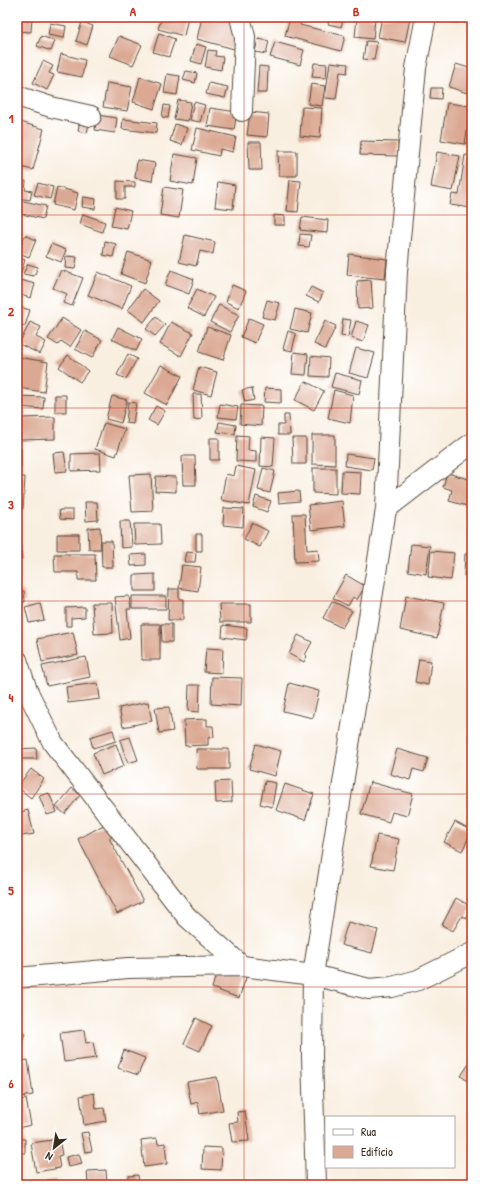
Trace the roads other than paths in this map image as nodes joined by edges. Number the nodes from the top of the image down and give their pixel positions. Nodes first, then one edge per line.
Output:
1 (240, 17) edge
2 (426, 17) edge
3 (17, 96) edge
4 (242, 112) dead end
5 (91, 116) dead end
6 (472, 443) edge
7 (386, 509) junction
8 (17, 660) edge
9 (472, 953) edge
10 (242, 966) junction
11 (313, 975) junction
12 (17, 978) edge
13 (316, 1185) edge

1 - 4 street
2 - 7 street
3 - 5 street
6 - 7 street
7 - 11 street
8 - 10 street
9 - 11 street
10 - 11 street
10 - 12 street
11 - 13 street

